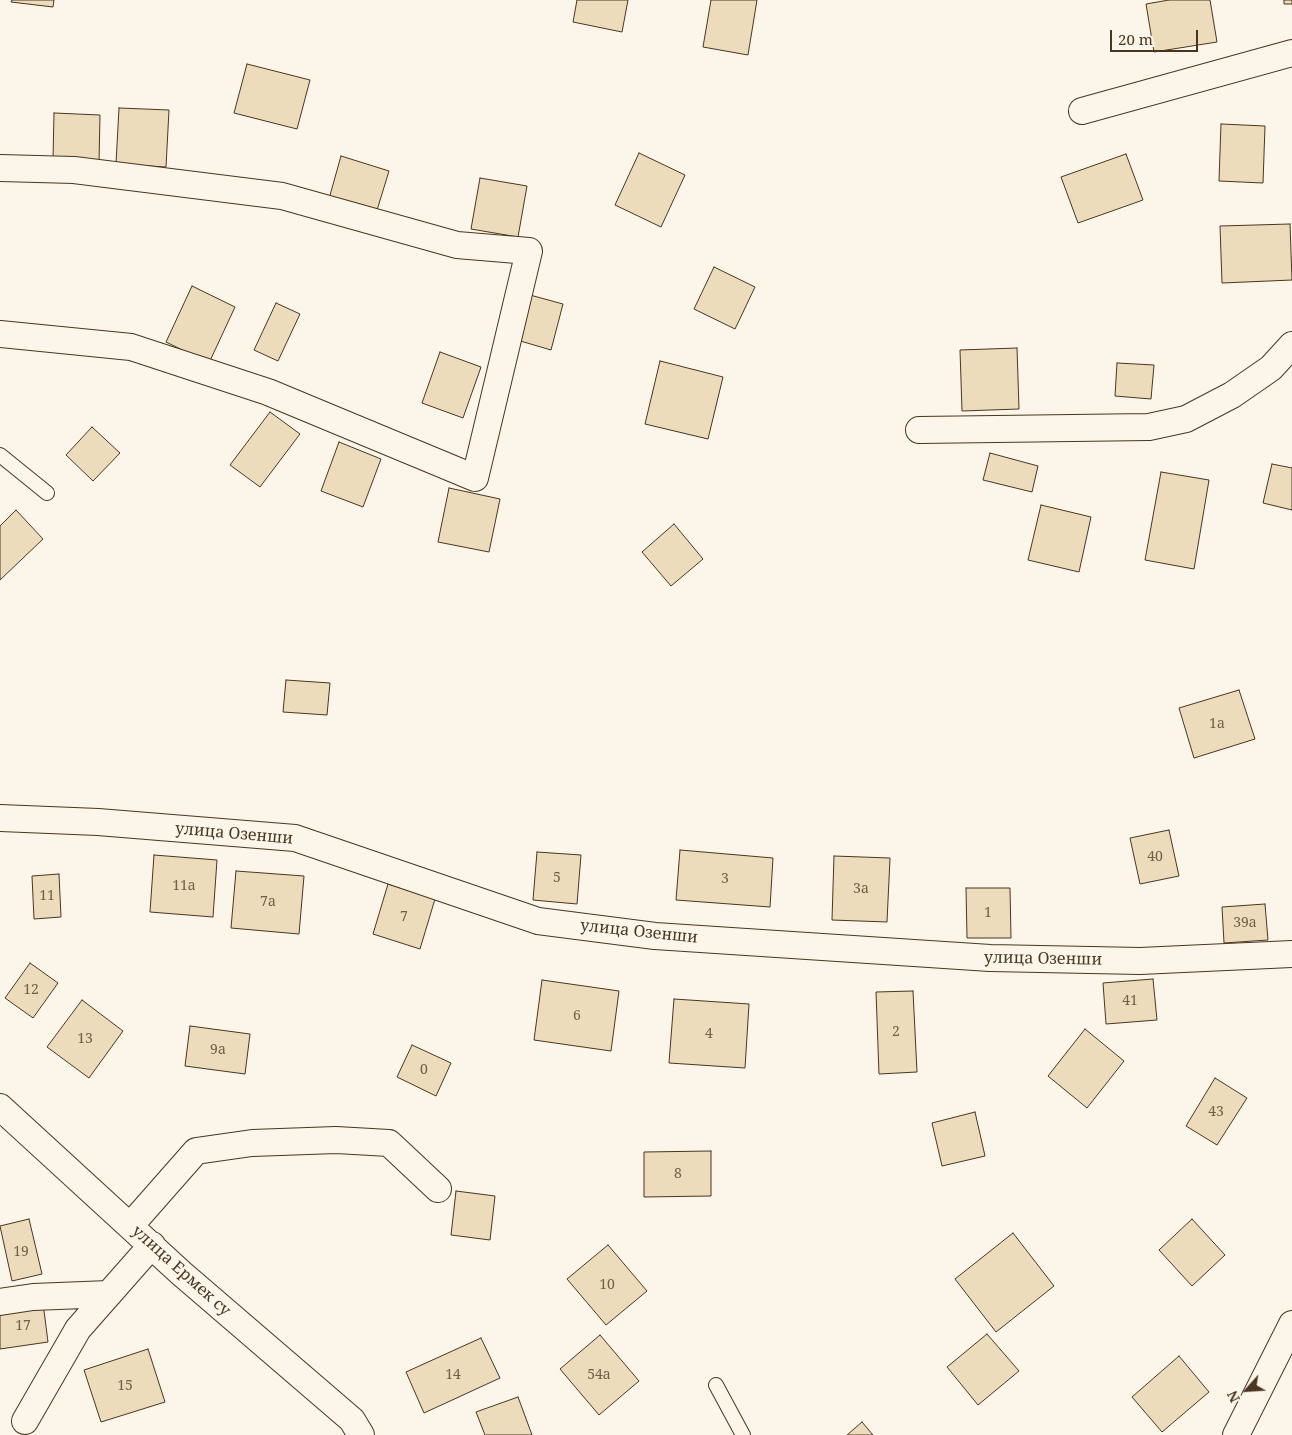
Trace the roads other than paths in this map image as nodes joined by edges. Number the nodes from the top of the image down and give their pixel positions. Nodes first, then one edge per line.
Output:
1 (1292, 54) edge
2 (1082, 111) dead end
3 (0, 168) edge
4 (0, 334) edge
5 (1292, 345) edge
6 (919, 430) dead end
7 (0, 455) edge
8 (47, 493) dead end
9 (0, 818) edge
10 (1292, 954) edge
11 (0, 1107) edge
12 (438, 1189) dead end
13 (130, 1226) junction
14 (152, 1246) junction
15 (109, 1294) junction
16 (0, 1302) edge
17 (1292, 1324) edge
18 (716, 1385) dead end
19 (25, 1421) dead end
20 (361, 1435) edge
21 (743, 1435) edge
22 (1236, 1435) edge

1 - 2 street
3 - 4 street
5 - 6 street
7 - 8 lane
9 - 10 street, улица Озенши
11 - 13 street, улица Ермек су
12 - 13 street
13 - 14 street, улица Ермек су
14 - 15 street
14 - 20 street, улица Ермек су
15 - 16 street
15 - 19 street
17 - 22 street
18 - 21 lane

